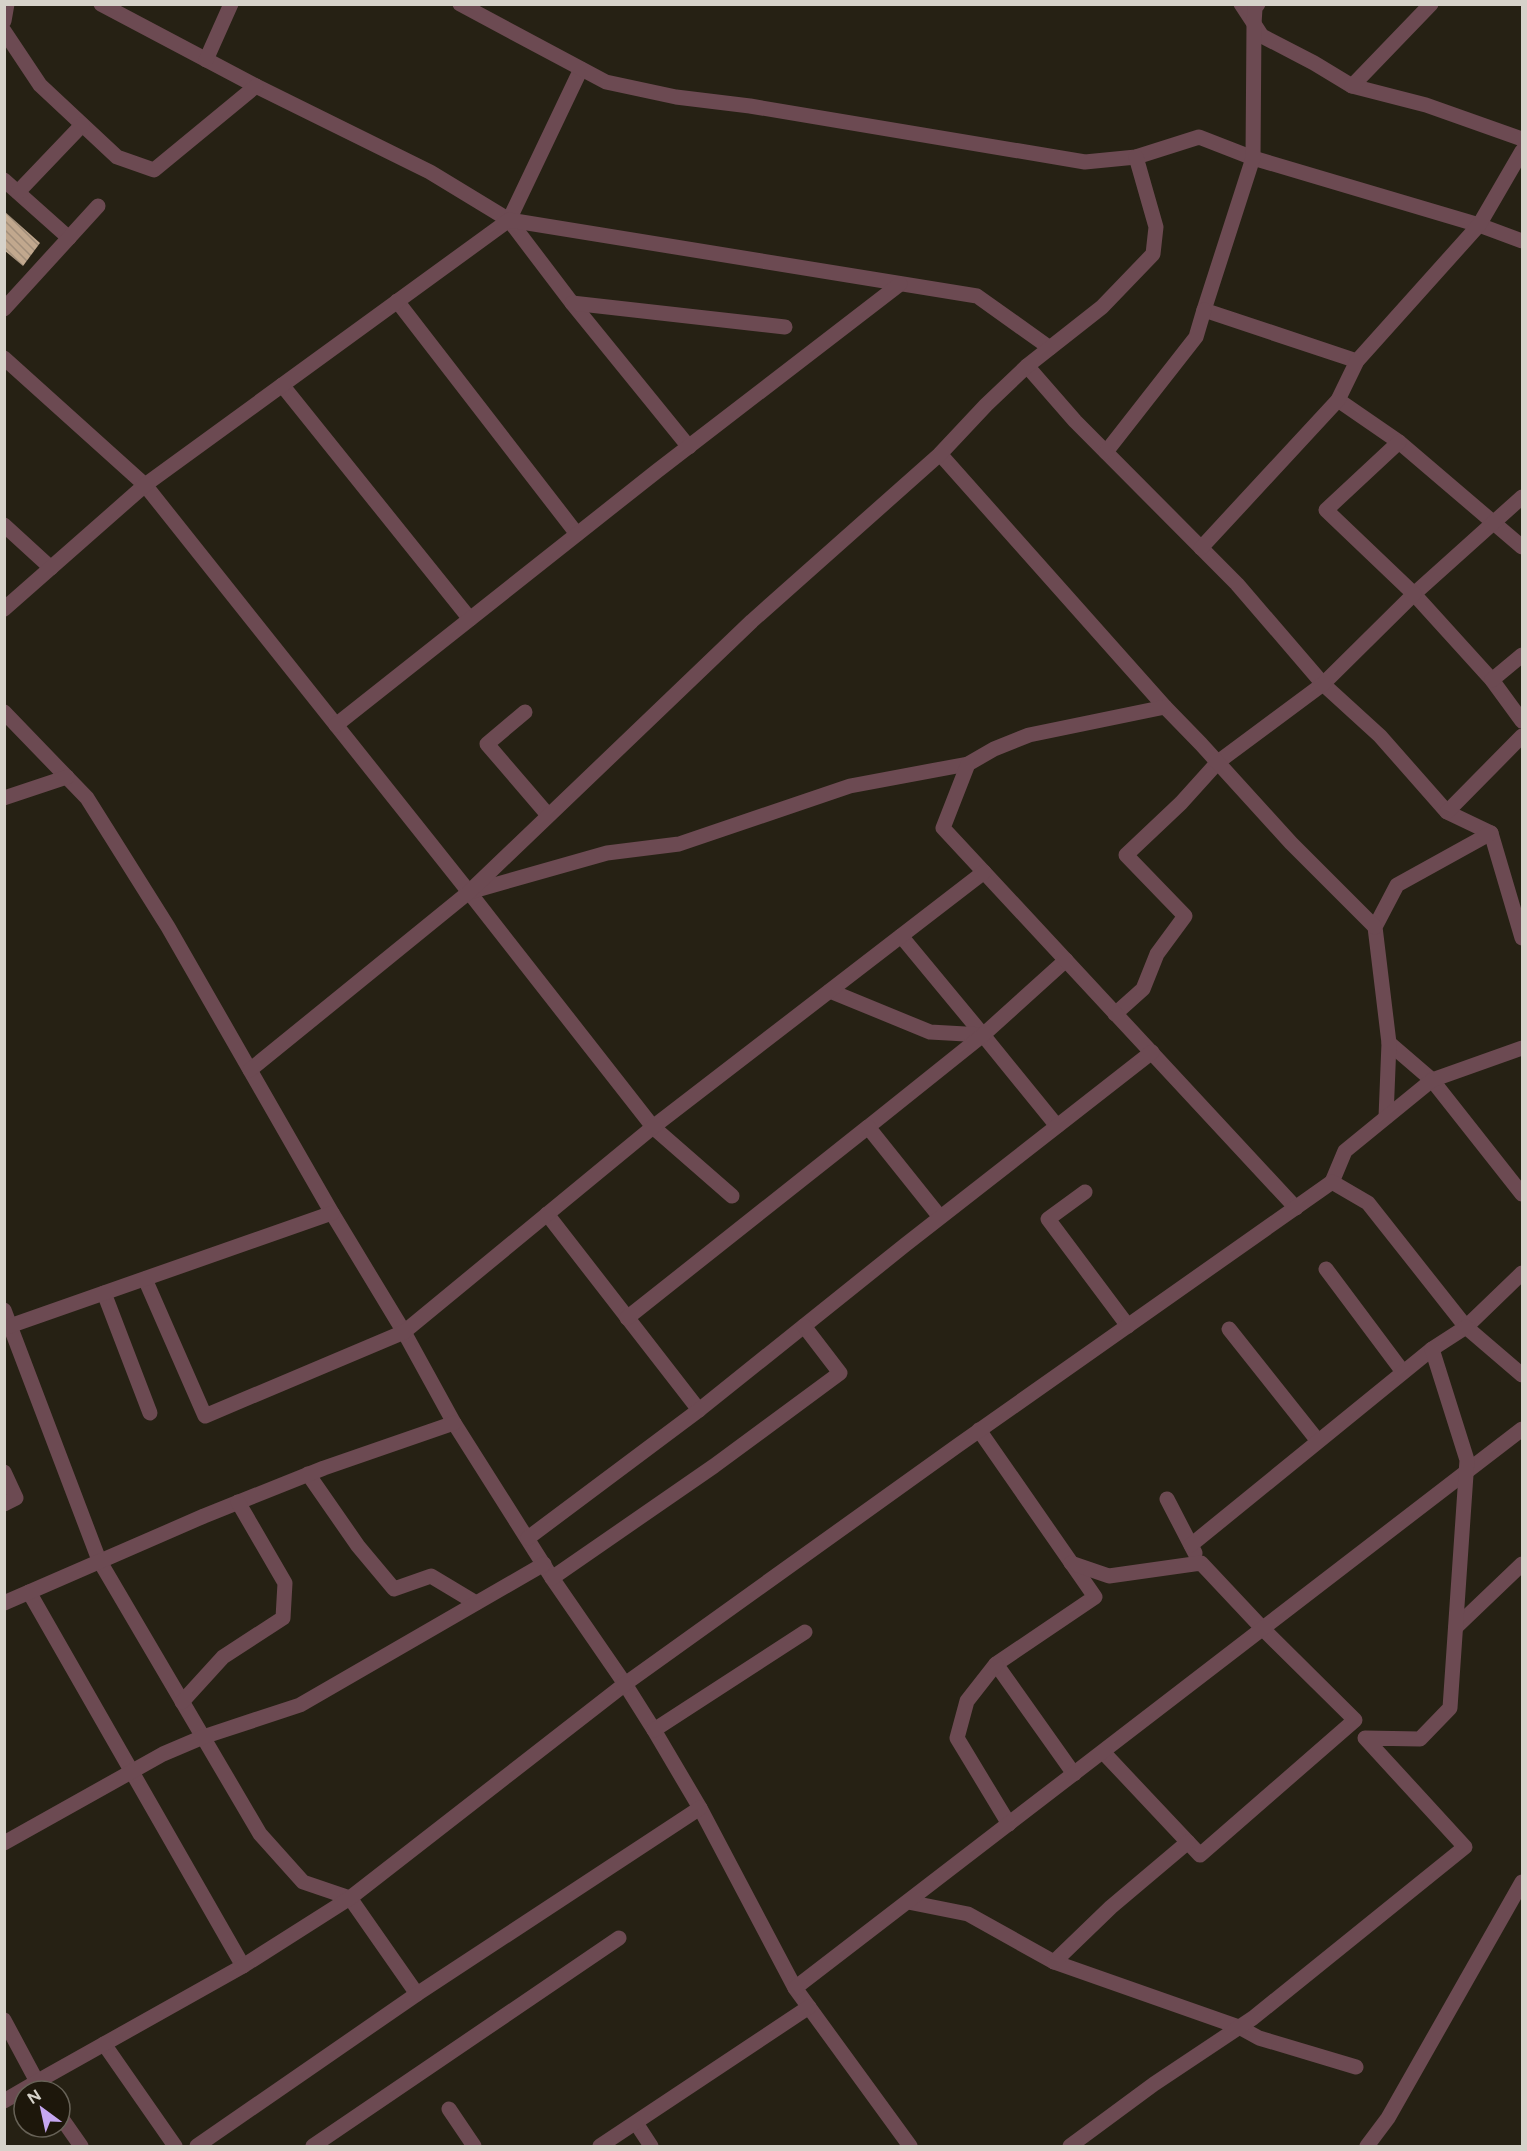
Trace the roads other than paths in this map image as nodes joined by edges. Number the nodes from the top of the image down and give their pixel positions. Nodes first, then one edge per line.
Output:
1 (7, 4) edge
2 (101, 4) edge
3 (231, 4) edge
4 (460, 4) edge
5 (1241, 4) edge
6 (1258, 4) edge
7 (1431, 4) edge
8 (4, 21) edge
9 (1254, 24) junction
10 (4, 31) edge
11 (206, 60) junction
12 (581, 69) junction
13 (256, 86) junction
14 (1352, 86) junction
15 (82, 125) junction
16 (1522, 139) edge
17 (1522, 151) edge
18 (1136, 157) junction
19 (1253, 158) junction
20 (4, 180) edge
21 (18, 192) junction
22 (98, 206) dead end
23 (509, 220) junction
24 (1479, 225) junction
25 (69, 238) junction
26 (1522, 242) edge
27 (900, 284) junction
28 (398, 301) junction
29 (572, 303) junction
30 (4, 309) edge
31 (1204, 310) junction
32 (785, 327) dead end
33 (1050, 348) junction
34 (4, 358) edge
35 (1357, 362) junction
36 (1027, 366) junction
37 (282, 385) junction
38 (1338, 400) junction
39 (1399, 442) junction
40 (688, 447) junction
41 (1106, 452) junction
42 (940, 454) junction
43 (145, 485) junction
44 (1522, 497) edge
45 (1494, 521) junction
46 (4, 525) edge
47 (577, 534) junction
48 (1522, 547) edge
49 (1201, 548) junction
50 (51, 568) junction
51 (1414, 594) junction
52 (4, 609) edge
53 (470, 619) junction
54 (1522, 655) edge
55 (1492, 680) junction
56 (1323, 684) junction
57 (1165, 707) junction
58 (4, 712) edge
59 (525, 712) dead end
60 (1522, 721) edge
61 (336, 725) junction
62 (1522, 736) edge
63 (1218, 762) junction
64 (968, 764) junction
65 (67, 777) junction
66 (4, 798) edge
67 (1448, 812) junction
68 (548, 815) junction
69 (1491, 833) junction
70 (984, 872) junction
71 (469, 892) junction
72 (1375, 927) junction
73 (1521, 929) edge
74 (901, 936) junction
75 (1066, 960) junction
76 (830, 991) junction
77 (1115, 1014) junction
78 (983, 1035) junction
79 (1389, 1043) junction
80 (1522, 1048) edge
81 (1152, 1052) junction
82 (250, 1070) junction
83 (1432, 1080) junction
84 (1386, 1117) junction
85 (654, 1126) junction
86 (1057, 1126) junction
87 (868, 1127) junction
88 (1332, 1182) junction
89 (1085, 1192) dead end
90 (1522, 1194) edge
91 (732, 1196) dead end
92 (1296, 1208) junction
93 (332, 1213) junction
94 (547, 1214) junction
95 (940, 1217) junction
96 (1326, 1269) dead end
97 (1522, 1274) edge
98 (145, 1279) junction
99 (104, 1293) junction
100 (4, 1310) edge
101 (627, 1318) junction
102 (804, 1326) junction
103 (1128, 1326) junction
104 (8, 1327) edge
105 (1466, 1327) junction
106 (1229, 1329) dead end
107 (404, 1332) junction
108 (1432, 1348) junction
109 (1403, 1372) junction
110 (1522, 1375) edge
111 (699, 1410) junction
112 (150, 1413) dead end
113 (454, 1423) junction
114 (1522, 1429) edge
115 (979, 1430) junction
116 (1318, 1442) junction
117 (4, 1472) edge
118 (1466, 1473) junction
119 (308, 1474) junction
120 (1167, 1499) dead end
121 (238, 1502) junction
122 (4, 1504) edge
123 (528, 1538) junction
124 (1191, 1545) junction
125 (99, 1560) junction
126 (1071, 1563) junction
127 (1201, 1563) junction
128 (544, 1564) junction
129 (1522, 1564) edge
130 (552, 1578) junction
131 (29, 1592) junction
132 (4, 1603) edge
133 (476, 1603) junction
134 (1456, 1627) junction
135 (1263, 1629) junction
136 (805, 1632) dead end
137 (996, 1664) junction
138 (625, 1684) junction
139 (182, 1702) junction
140 (654, 1730) junction
141 (203, 1737) junction
142 (1103, 1752) junction
143 (132, 1773) junction
144 (1074, 1774) junction
145 (700, 1808) junction
146 (1009, 1824) junction
147 (4, 1842) edge
148 (1188, 1842) junction
149 (1522, 1882) edge
150 (350, 1898) junction
151 (908, 1902) junction
152 (619, 1938) dead end
153 (1054, 1962) junction
154 (243, 1966) junction
155 (795, 1988) junction
156 (417, 1994) junction
157 (809, 2007) junction
158 (4, 2020) edge
159 (1239, 2027) junction
160 (104, 2044) junction
161 (1356, 2067) dead end
162 (35, 2079) edge
163 (51, 2079) edge
164 (449, 2109) dead end
165 (636, 2123) junction
166 (72, 2133) edge
167 (81, 2146) edge
168 (175, 2146) edge
169 (197, 2146) edge
170 (313, 2146) edge
171 (474, 2146) edge
172 (600, 2146) edge
173 (651, 2146) edge
174 (910, 2146) edge
175 (1070, 2146) edge
176 (1367, 2146) edge

1 - 8 street
2 - 11 street
3 - 11 street
4 - 12 street
5 - 9 street
6 - 9 street
7 - 14 street
9 - 14 street
9 - 19 street
10 - 15 street
11 - 13 street
12 - 18 street
12 - 23 street
13 - 15 street
13 - 23 street
14 - 16 street
15 - 21 street
17 - 24 street
18 - 19 street
18 - 33 street
19 - 24 street
19 - 31 street
20 - 21 street
21 - 25 street
22 - 25 street
23 - 27 street
23 - 28 street
23 - 29 street
24 - 26 street
24 - 35 street
25 - 30 street
27 - 33 street
27 - 40 street
28 - 37 street
28 - 47 street
29 - 32 street
29 - 40 street
31 - 35 street
31 - 41 street
33 - 36 street
34 - 43 street
35 - 38 street
36 - 41 street
36 - 42 street
37 - 43 street
37 - 53 street
38 - 39 street
38 - 49 street
39 - 45 street
39 - 51 street
40 - 47 street
41 - 49 street
42 - 57 street
42 - 68 street
43 - 50 street
43 - 61 street
44 - 45 street
45 - 48 street
45 - 51 street
46 - 50 street
47 - 53 street
49 - 56 street
50 - 52 street
51 - 55 street
51 - 56 street
53 - 61 street
54 - 55 street
55 - 60 street
56 - 63 street
56 - 67 street
57 - 63 street
57 - 64 street
58 - 65 street
59 - 68 street
61 - 71 street
62 - 67 street
63 - 72 street
63 - 77 street
64 - 70 street
64 - 71 street
65 - 66 street
65 - 82 street
67 - 69 street
68 - 71 street
69 - 72 street
69 - 73 street
70 - 74 street
70 - 75 street
71 - 82 street
71 - 85 street
72 - 79 street
74 - 76 street
74 - 78 street
75 - 77 street
75 - 78 street
76 - 78 street
76 - 85 street
77 - 81 street
78 - 86 street
78 - 87 street
79 - 83 street
79 - 84 street
80 - 83 street
81 - 86 street
81 - 92 street
82 - 93 street
83 - 84 street
83 - 90 street
84 - 88 street
85 - 91 street
85 - 94 street
86 - 95 street
87 - 95 street
87 - 101 street
88 - 92 street
88 - 105 street
89 - 103 street
92 - 103 street
93 - 98 street
93 - 107 street
94 - 101 street
94 - 107 street
95 - 102 street
96 - 109 street
97 - 105 street
98 - 99 street
98 - 107 street
99 - 104 street
99 - 112 street
100 - 104 street
101 - 111 street
102 - 111 street
102 - 130 street
103 - 115 street
104 - 125 street
105 - 108 street
105 - 110 street
106 - 116 street
107 - 113 street
108 - 109 street
108 - 118 street
109 - 116 street
111 - 123 street
113 - 119 street
113 - 123 street
114 - 118 street
115 - 126 street
115 - 138 street
116 - 124 street
117 - 122 street
118 - 134 street
118 - 135 street
119 - 121 street
119 - 133 street
120 - 124 street
121 - 125 street
121 - 139 street
123 - 128 street
124 - 127 street
125 - 131 street
125 - 139 street
126 - 127 street
126 - 137 street
127 - 135 street
128 - 130 street
128 - 133 street
129 - 134 street
130 - 138 street
131 - 132 street
131 - 143 street
133 - 141 street
134 - 159 street
135 - 142 street
135 - 148 street
136 - 140 street
137 - 144 street
137 - 146 street
138 - 140 street
138 - 150 street
139 - 141 street
140 - 145 street
141 - 143 street
141 - 150 street
142 - 144 street
142 - 148 street
143 - 147 street
143 - 154 street
144 - 146 street
145 - 155 street
145 - 156 street
146 - 151 street
148 - 153 street
149 - 176 street
150 - 154 street
150 - 156 street
151 - 153 street
151 - 155 street
152 - 170 street
153 - 159 street
154 - 160 street
155 - 157 street
156 - 169 street
157 - 165 street
157 - 174 street
158 - 162 street
159 - 161 street
159 - 175 street
160 - 163 street
160 - 168 street
164 - 171 street
165 - 172 street
165 - 173 street
166 - 167 street

